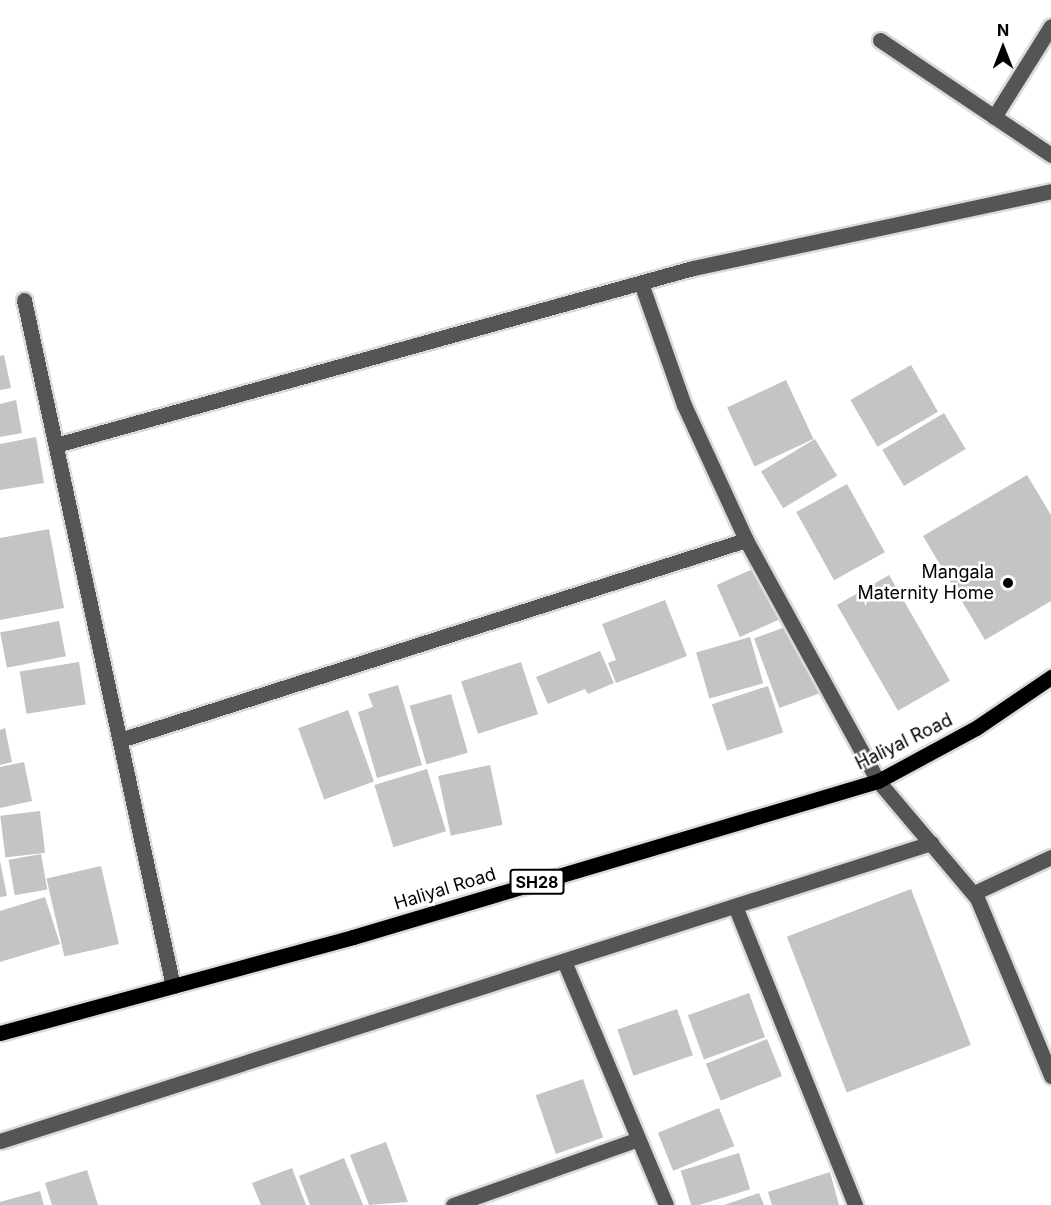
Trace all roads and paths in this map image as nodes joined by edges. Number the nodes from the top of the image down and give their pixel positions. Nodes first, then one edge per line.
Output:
1 (1051, 26) edge
2 (880, 40) dead end
3 (994, 117) junction
4 (1051, 155) edge
5 (1051, 191) edge
6 (641, 283) junction
7 (24, 300) dead end
8 (56, 444) junction
9 (746, 540) junction
10 (1051, 677) edge
11 (120, 740) junction
12 (878, 781) junction
13 (931, 843) junction
14 (1051, 857) edge
15 (974, 893) junction
16 (735, 906) junction
17 (564, 961) junction
18 (173, 986) junction
19 (0, 1033) edge
20 (1048, 1060) edge
21 (1051, 1076) edge
22 (638, 1139) junction
23 (0, 1141) edge
24 (453, 1205) edge
25 (666, 1205) edge
26 (855, 1205) edge

1 - 3 street
2 - 3 street
3 - 4 street
5 - 6 street
6 - 8 street
6 - 9 street
7 - 8 street
8 - 11 street
9 - 11 street
9 - 12 street
10 - 12 main road, Haliyal Road / SH28
11 - 18 street
12 - 13 street
12 - 18 main road, Haliyal Road / SH28
13 - 15 street
13 - 16 street
14 - 15 street
15 - 20 street
16 - 17 street
16 - 26 street
17 - 22 street
17 - 23 street
18 - 19 main road, Haliyal Road / SH28
20 - 21 street
22 - 24 street
22 - 25 street

